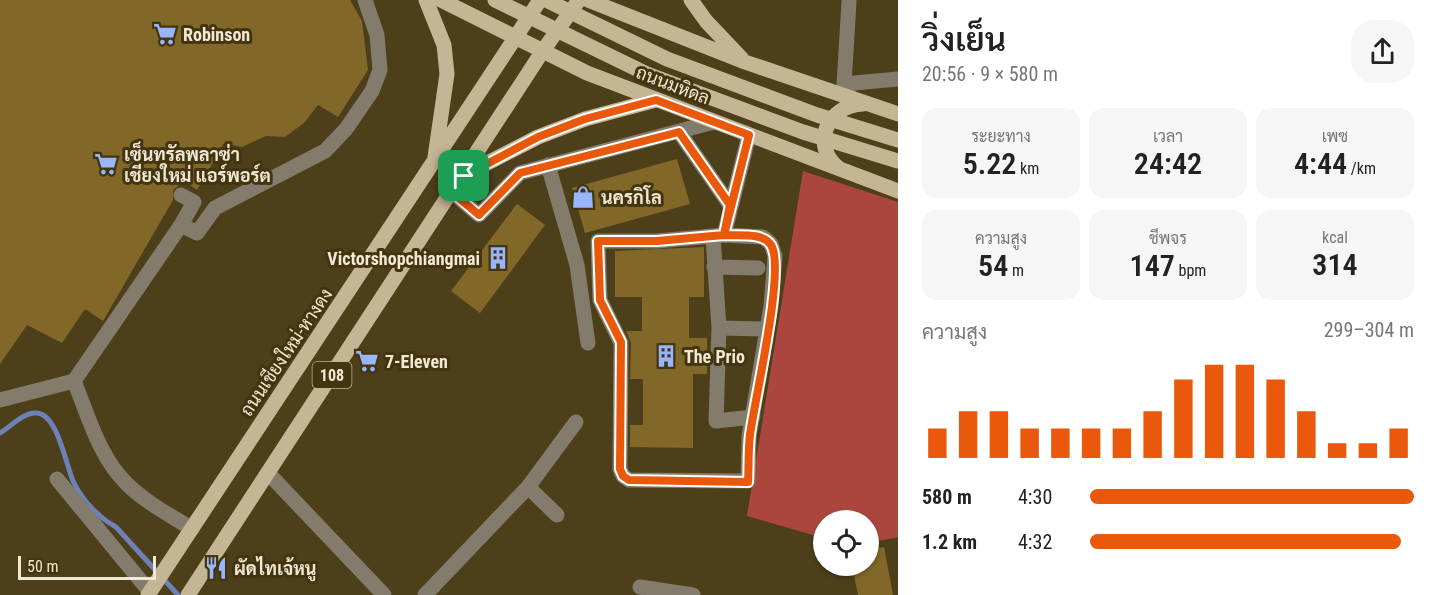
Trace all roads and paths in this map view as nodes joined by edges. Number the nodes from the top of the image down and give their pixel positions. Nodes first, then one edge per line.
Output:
1 (365, 0) edge
2 (426, 0) edge
3 (441, 0) edge
4 (495, 0) edge
5 (540, 0) edge
6 (546, 0) edge
7 (579, 0) edge
8 (588, 0) edge
9 (691, 0) edge
10 (849, 2) dead end
11 (515, 39) junction
12 (542, 52) junction
13 (745, 63) junction
14 (898, 79) edge
15 (844, 84) junction
16 (656, 100) junction
17 (859, 101) junction
18 (898, 114) edge
19 (714, 122) junction
20 (679, 132) junction
21 (749, 135) junction
22 (898, 140) edge
23 (898, 161) edge
24 (434, 163) junction
25 (548, 165) junction
26 (842, 171) junction
27 (464, 176) junction
28 (898, 191) edge
29 (453, 193) junction
30 (181, 195) dead end
31 (730, 205) junction
32 (181, 225) junction
33 (718, 236) junction
34 (714, 267) junction
35 (758, 268) dead end
36 (719, 328) junction
37 (766, 329) junction
38 (588, 342) dead end
39 (74, 381) junction
40 (0, 400) edge
41 (753, 417) junction
42 (576, 422) dead end
43 (268, 473) junction
44 (57, 479) dead end
45 (528, 487) junction
46 (557, 515) dead end
47 (192, 529) junction
48 (640, 587) dead end
49 (149, 594) edge
50 (188, 595) edge
51 (384, 595) edge
52 (425, 595) edge
53 (693, 595) edge

1 - 32 street
2 - 24 main road
3 - 11 main road, ถนนมหิดล
4 - 23 main road, ถนนมหิดล
5 - 11 main road, 108
6 - 22 main road, ถนนมหิดล
7 - 12 main road, 108
8 - 13 main road
9 - 13 main road
10 - 15 street
11 - 12 main road, ถนนมหิดล
11 - 24 main road, ถนนเชียงใหม่-หางดง / 108
12 - 16 main road, ถนนมหิดล
12 - 27 main road, 108
13 - 17 main road
14 - 15 street
15 - 17 street
16 - 19 main road, ถนนมหิดล
16 - 27 main road
17 - 18 main road
17 - 26 main road
19 - 20 street
19 - 21 main road, ถนนมหิดล
20 - 25 street
20 - 31 street
21 - 26 main road, ถนนมหิดล
21 - 31 street
24 - 47 main road, ถนนเชียงใหม่-หางดง / 108
25 - 29 street
25 - 38 street
26 - 28 main road, ถนนมหิดล
27 - 29 main road, 108
29 - 43 main road, 108
30 - 32 street
31 - 33 street
32 - 39 street
33 - 34 street
33 - 37 street
33 - 41 street
34 - 35 street
34 - 36 street
36 - 37 street
36 - 41 street
37 - 41 street
39 - 40 street
39 - 47 street
42 - 45 street
43 - 50 main road, 108
43 - 51 street
44 - 49 street
45 - 46 street
45 - 52 street
47 - 49 main road, ถนนเชียงใหม่-หางดง / 108
48 - 53 street

